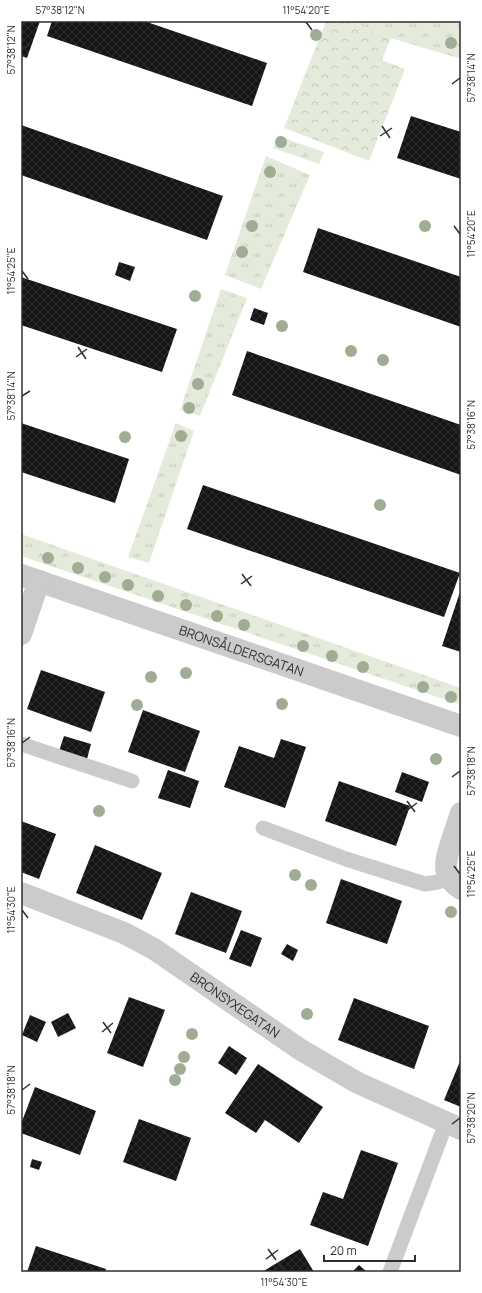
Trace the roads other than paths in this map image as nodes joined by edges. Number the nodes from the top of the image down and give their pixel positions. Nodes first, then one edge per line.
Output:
1 (30, 578) edge
2 (21, 634) edge
3 (461, 726) edge
4 (21, 744) edge
5 (132, 781) dead end
6 (461, 813) edge
7 (263, 828) dead end
8 (455, 883) edge
9 (21, 893) edge
10 (454, 1126) edge
11 (390, 1272) edge

1 - 2 street
1 - 3 street, BRONSÅLDERSGATAN
4 - 5 lane
6 - 8 street
7 - 8 lane
9 - 10 street, BRONSYXEGATAN
10 - 11 lane, BRONSYXEGATAN

